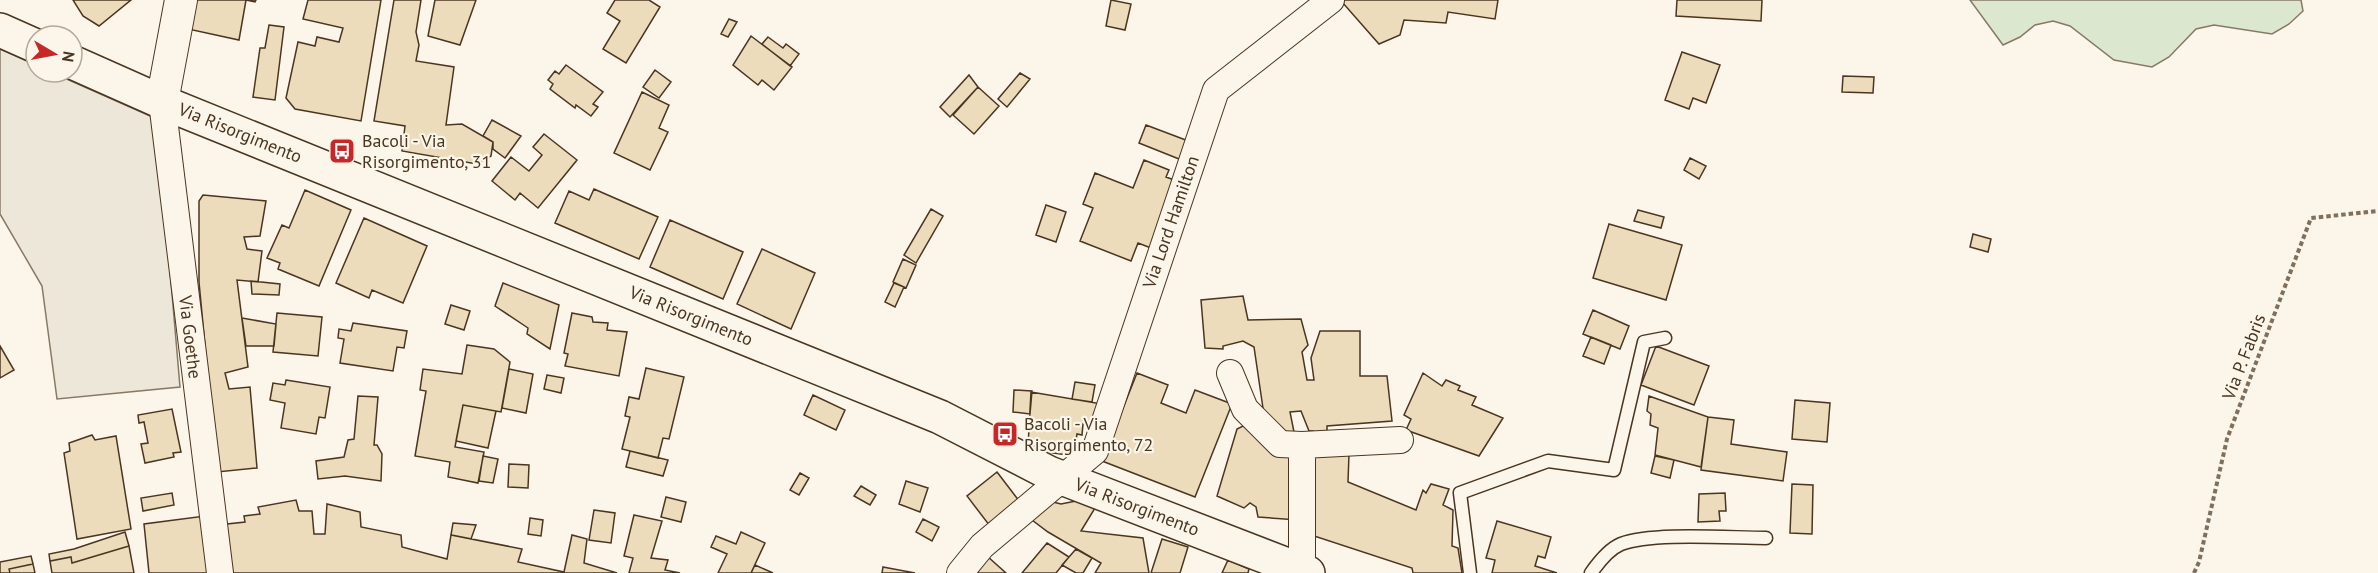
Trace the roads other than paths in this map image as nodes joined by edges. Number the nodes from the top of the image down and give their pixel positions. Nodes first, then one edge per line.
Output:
1 (181, 0) edge
2 (1331, 0) edge
3 (0, 30) edge
4 (24, 41) edge
5 (84, 67) edge
6 (162, 102) junction
7 (1665, 338) dead end
8 (1230, 372) dead end
9 (1400, 440) dead end
10 (1302, 445) junction
11 (1061, 478) junction
12 (1766, 538) dead end
13 (1305, 572) edge
14 (220, 573) edge
15 (960, 573) edge
16 (1470, 573) edge
17 (1591, 573) edge

1 - 6 street
2 - 11 street, Via Lord Hamilton
3 - 4 main road
5 - 6 main road, Via Risorgimento
6 - 11 main road, Via Risorgimento
6 - 14 street, Via Goethe
7 - 16 lane
8 - 10 street
9 - 10 street
10 - 13 street
11 - 13 main road, Via Risorgimento
11 - 15 street, Via Lord Hamilton
12 - 17 lane

